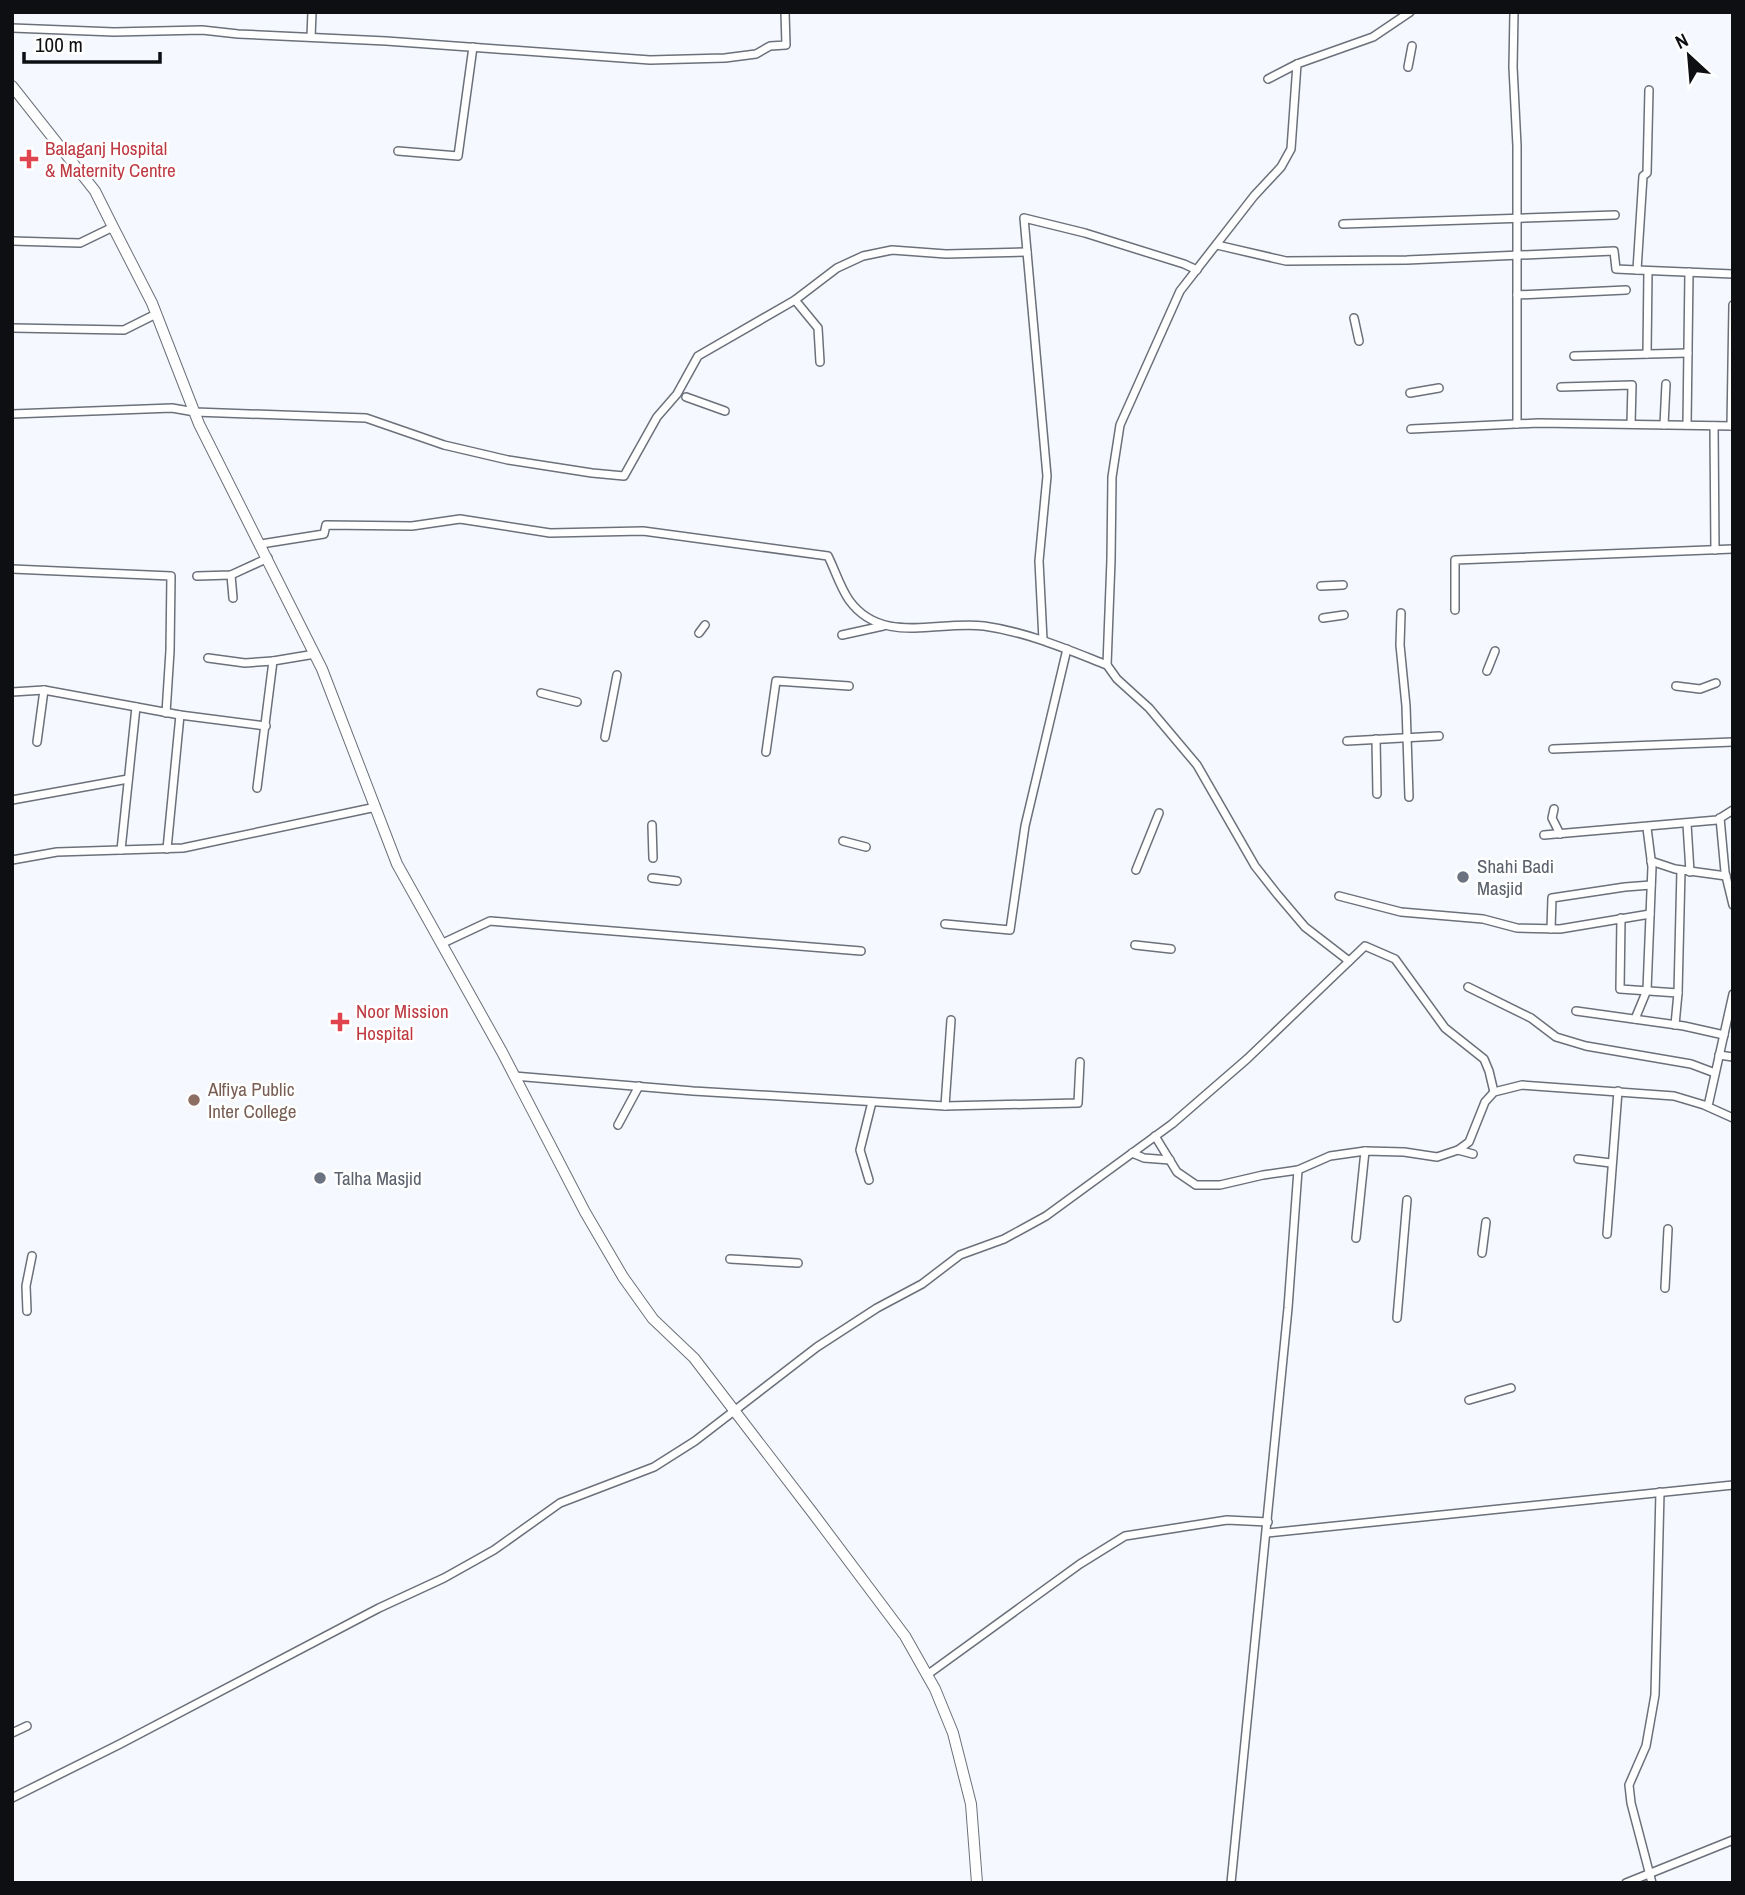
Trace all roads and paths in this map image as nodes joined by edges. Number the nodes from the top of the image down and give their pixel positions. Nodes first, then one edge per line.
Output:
1 (312, 12) edge
2 (785, 12) edge
3 (1410, 12) edge
4 (1514, 12) edge
5 (12, 28) edge
6 (311, 37) junction
7 (1412, 46) dead end
8 (472, 47) junction
9 (1297, 64) junction
10 (1408, 66) dead end
11 (1268, 79) dead end
12 (12, 86) edge
13 (1649, 90) dead end
14 (398, 151) dead end
15 (1615, 215) dead end
16 (1517, 218) junction
17 (1343, 225) dead end
18 (113, 227) junction
19 (12, 241) edge
20 (1217, 244) junction
21 (1027, 252) junction
22 (1517, 256) junction
23 (1197, 270) junction
24 (1637, 270) junction
25 (1648, 271) junction
26 (1689, 272) junction
27 (1733, 274) edge
28 (1626, 290) dead end
29 (1517, 295) junction
30 (795, 300) junction
31 (1733, 305) edge
32 (156, 314) junction
33 (1354, 318) dead end
34 (12, 328) edge
35 (1359, 341) dead end
36 (1688, 353) junction
37 (1647, 354) junction
38 (1574, 356) dead end
39 (820, 362) dead end
40 (1665, 384) dead end
41 (1561, 387) dead end
42 (1439, 388) dead end
43 (1410, 393) dead end
44 (686, 397) dead end
45 (725, 411) dead end
46 (195, 412) junction
47 (12, 414) edge
48 (1517, 424) junction
49 (1631, 424) junction
50 (1664, 425) junction
51 (1687, 425) junction
52 (1714, 426) junction
53 (1732, 426) edge
54 (1410, 429) dead end
55 (261, 544) junction
56 (1733, 549) edge
57 (1715, 550) junction
58 (268, 558) junction
59 (12, 569) edge
60 (231, 575) junction
61 (197, 576) dead end
62 (1343, 585) dead end
63 (1321, 586) dead end
64 (233, 598) dead end
65 (1455, 610) dead end
66 (1401, 613) dead end
67 (1345, 615) dead end
68 (1323, 618) dead end
69 (705, 625) dead end
70 (883, 626) junction
71 (699, 633) dead end
72 (842, 635) dead end
73 (1043, 640) junction
74 (1067, 649) junction
75 (1495, 651) dead end
76 (315, 654) junction
77 (208, 658) dead end
78 (273, 661) junction
79 (1107, 665) junction
80 (1488, 671) dead end
81 (617, 675) dead end
82 (1716, 683) dead end
83 (849, 686) dead end
84 (1676, 686) dead end
85 (44, 690) junction
86 (12, 692) edge
87 (541, 693) dead end
88 (577, 702) dead end
89 (136, 706) junction
90 (166, 713) junction
91 (180, 715) junction
92 (266, 726) junction
93 (1439, 736) dead end
94 (605, 737) dead end
95 (1406, 738) junction
96 (1376, 739) junction
97 (1347, 741) dead end
98 (37, 742) dead end
99 (1733, 742) edge
100 (1553, 749) dead end
101 (766, 752) dead end
102 (128, 779) junction
103 (257, 788) dead end
104 (1377, 794) dead end
105 (1409, 797) dead end
106 (12, 800) edge
107 (376, 807) junction
108 (1554, 809) dead end
109 (1733, 810) edge
110 (1159, 813) dead end
111 (1720, 818) junction
112 (1687, 824) junction
113 (652, 825) dead end
114 (1647, 828) junction
115 (1560, 834) junction
116 (1544, 835) dead end
117 (843, 841) dead end
118 (866, 847) dead end
119 (167, 849) junction
120 (121, 850) junction
121 (653, 858) dead end
122 (12, 860) edge
123 (1651, 861) junction
124 (1136, 870) dead end
125 (1681, 870) junction
126 (1690, 872) junction
127 (1726, 876) junction
128 (652, 878) dead end
129 (677, 881) dead end
130 (1651, 885) junction
131 (1339, 896) dead end
132 (1733, 905) edge
133 (1650, 914) junction
134 (1621, 918) junction
135 (945, 924) dead end
136 (1551, 929) junction
137 (441, 944) junction
138 (1135, 946) dead end
139 (1171, 949) dead end
140 (861, 951) dead end
141 (1349, 961) junction
142 (1468, 987) dead end
143 (1647, 990) junction
144 (1678, 993) junction
145 (1733, 994) edge
146 (1576, 1011) dead end
147 (1635, 1019) junction
148 (951, 1020) dead end
149 (1675, 1025) junction
150 (1724, 1035) junction
151 (1719, 1055) junction
152 (1733, 1057) edge
153 (1080, 1062) dead end
154 (1715, 1073) junction
155 (514, 1076) junction
156 (639, 1086) junction
157 (1618, 1091) junction
158 (1494, 1092) junction
159 (872, 1102) junction
160 (945, 1106) junction
161 (1708, 1106) junction
162 (1733, 1118) edge
163 (618, 1125) dead end
164 (1155, 1136) junction
165 (1365, 1150) junction
166 (1458, 1150) junction
167 (1132, 1153) junction
168 (1473, 1154) dead end
169 (1578, 1159) dead end
170 (1170, 1160) junction
171 (1611, 1163) junction
172 (1298, 1171) junction
173 (869, 1180) dead end
174 (1407, 1200) dead end
175 (1486, 1222) dead end
176 (1668, 1229) dead end
177 (1607, 1234) dead end
178 (1356, 1238) dead end
179 (1482, 1253) dead end
180 (32, 1256) dead end
181 (730, 1259) dead end
182 (798, 1263) dead end
183 (1665, 1288) dead end
184 (27, 1311) dead end
185 (1397, 1318) dead end
186 (1511, 1388) dead end
187 (1469, 1400) dead end
188 (734, 1410) junction
189 (1733, 1485) edge
190 (1660, 1492) junction
191 (1268, 1522) junction
192 (1267, 1533) junction
193 (927, 1675) junction
194 (27, 1726) dead end
195 (12, 1733) edge
196 (12, 1798) edge
197 (1733, 1840) edge
198 (1649, 1874) junction
199 (977, 1883) edge
200 (1231, 1883) edge
201 (1626, 1883) edge
202 (1652, 1883) edge

1 - 6 street
2 - 8 street
3 - 9 street
4 - 16 street
5 - 6 street
6 - 8 street
7 - 10 street
8 - 14 street
9 - 11 street
9 - 20 street
12 - 18 street
13 - 24 street
15 - 16 street
16 - 17 street
16 - 22 street
18 - 19 street
18 - 32 street
20 - 22 street
20 - 23 street
21 - 23 street
21 - 30 street
21 - 73 street
22 - 24 street
22 - 29 street
23 - 79 street
24 - 25 street
25 - 26 street
25 - 37 street
26 - 27 street
26 - 36 street
28 - 29 street
29 - 48 street
30 - 39 street
30 - 46 street
31 - 53 street
32 - 34 street
32 - 46 street
33 - 35 street
36 - 37 street
36 - 51 street
37 - 38 street
40 - 50 street
41 - 49 street
42 - 43 street
44 - 45 street
46 - 47 street
46 - 55 street
48 - 49 street
48 - 54 street
49 - 50 street
50 - 51 street
51 - 52 street
52 - 53 street
52 - 57 street
55 - 58 street
55 - 70 street
56 - 57 street
57 - 65 street
58 - 60 street
58 - 76 street
59 - 90 street
60 - 61 street
60 - 64 street
62 - 63 street
66 - 95 street
67 - 68 street
69 - 71 street
70 - 72 street
70 - 73 street
73 - 74 street
74 - 79 street
74 - 135 street
75 - 80 street
76 - 78 street
76 - 107 street
77 - 78 street
78 - 92 street
79 - 141 street
81 - 94 street
82 - 84 street
83 - 101 street
85 - 86 street
85 - 89 street
85 - 98 street
87 - 88 street
89 - 90 street
89 - 102 street
90 - 91 street
91 - 92 street
91 - 119 street
92 - 103 street
93 - 95 street
95 - 96 street
95 - 105 street
96 - 97 street
96 - 104 street
99 - 100 street
102 - 106 street
102 - 120 street
107 - 119 street
107 - 137 street
108 - 115 street
109 - 111 street
110 - 124 street
111 - 112 street
111 - 127 street
112 - 114 street
112 - 126 street
113 - 121 street
114 - 115 street
114 - 123 street
115 - 116 street
117 - 118 street
119 - 120 street
120 - 122 street
123 - 125 street
123 - 130 street
125 - 126 street
125 - 144 street
126 - 127 street
127 - 132 street
128 - 129 street
130 - 133 street
130 - 136 street
131 - 136 street
133 - 134 street
133 - 143 street
134 - 136 street
134 - 143 street
137 - 140 street
137 - 155 street
138 - 139 street
141 - 158 street
141 - 164 street
142 - 154 street
143 - 144 street
143 - 147 street
144 - 149 street
145 - 150 street
146 - 147 street
147 - 149 street
148 - 160 street
149 - 150 street
150 - 151 street
151 - 152 street
151 - 154 street
153 - 160 street
154 - 161 street
155 - 156 street
155 - 188 street
156 - 159 street
156 - 163 street
157 - 158 street
157 - 161 street
157 - 171 street
158 - 166 street
159 - 160 street
159 - 173 street
161 - 162 street
164 - 167 street
164 - 170 street
165 - 166 street
165 - 172 street
165 - 178 street
166 - 168 street
167 - 170 street
167 - 188 street
169 - 171 street
170 - 172 street
171 - 177 street
172 - 191 street
174 - 185 street
175 - 179 street
176 - 183 street
180 - 184 street
181 - 182 street
186 - 187 street
188 - 193 street
188 - 196 street
189 - 190 street
190 - 192 street
190 - 198 street
191 - 192 street
191 - 193 street
192 - 200 street
193 - 199 street
194 - 195 street
197 - 198 street
198 - 201 street
198 - 202 street

